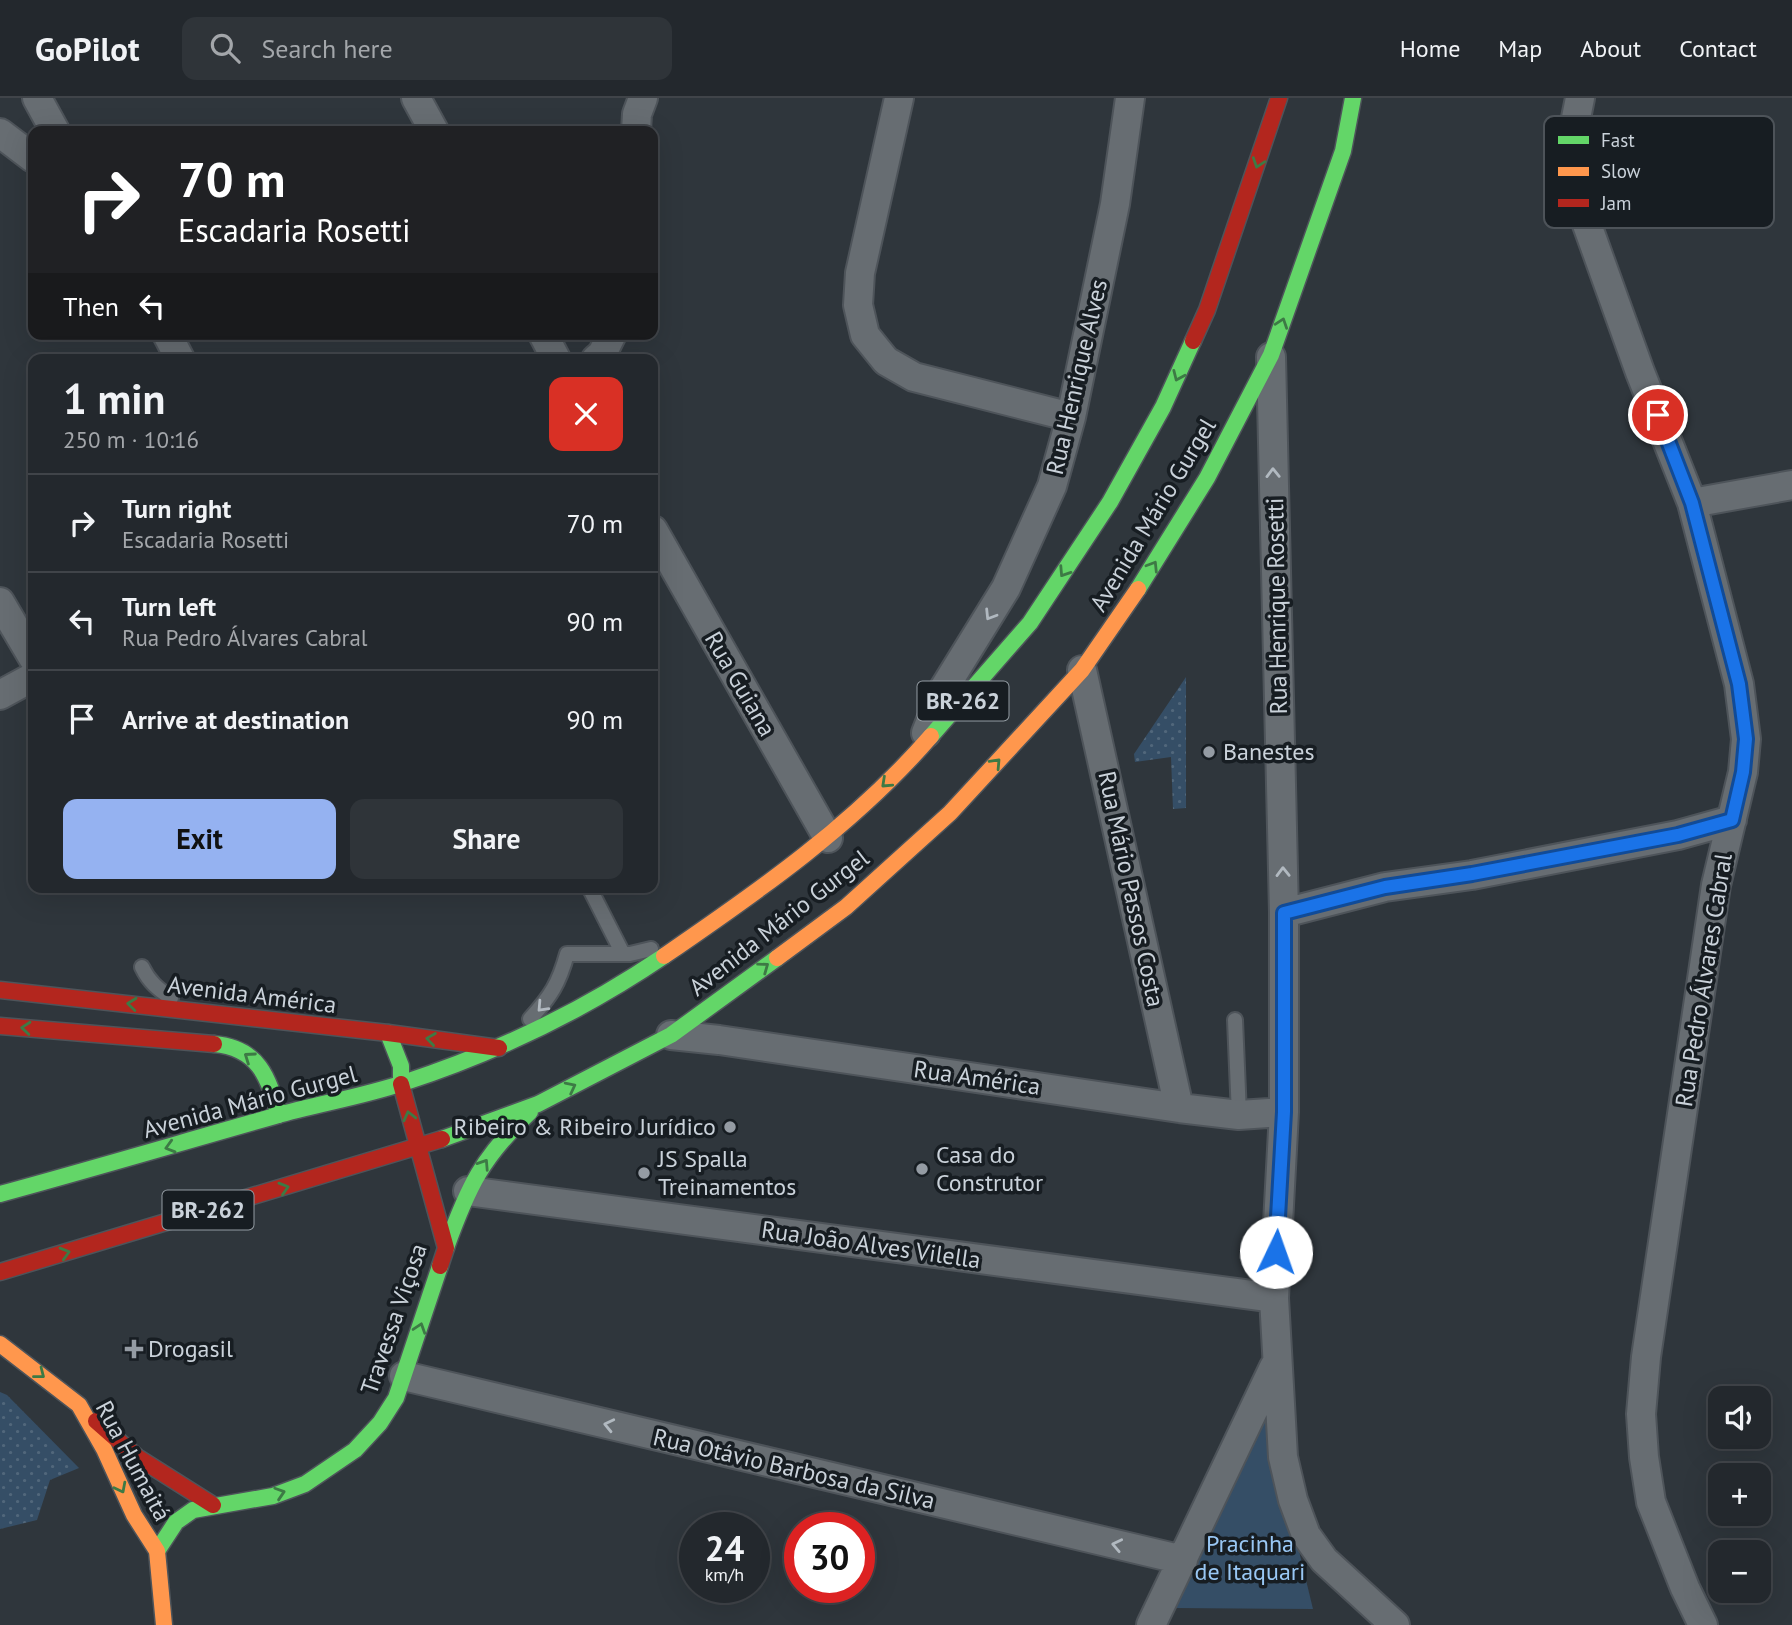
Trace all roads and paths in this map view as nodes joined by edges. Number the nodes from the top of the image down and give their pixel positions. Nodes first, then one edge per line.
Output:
1 (37, 98) edge
2 (416, 98) edge
3 (643, 98) edge
4 (899, 98) edge
5 (1130, 98) edge
6 (1279, 98) edge
7 (1353, 98) edge
8 (1580, 98) edge
9 (1576, 116) edge
10 (52, 126) edge
11 (431, 126) edge
12 (636, 126) edge
13 (0, 133) edge
14 (28, 155) edge
15 (1588, 228) edge
16 (1271, 355) junction
17 (1071, 417) junction
18 (1792, 485) edge
19 (1692, 503) junction
20 (658, 539) edge
21 (0, 602) edge
22 (28, 650) edge
23 (1082, 670) junction
24 (28, 680) edge
25 (0, 695) edge
26 (918, 752) junction
27 (1732, 820) junction
28 (828, 838) junction
29 (592, 893) edge
30 (1284, 913) junction
31 (690, 939) junction
32 (622, 954) junction
33 (142, 967) dead end
34 (0, 990) edge
35 (208, 1013) junction
36 (1235, 1020) dead end
37 (0, 1026) edge
38 (388, 1033) junction
39 (671, 1035) junction
40 (499, 1048) junction
41 (401, 1084) junction
42 (538, 1104) junction
43 (1179, 1108) junction
44 (1284, 1112) junction
45 (279, 1115) junction
46 (1239, 1115) junction
47 (417, 1149) junction
48 (468, 1191) junction
49 (0, 1194) edge
50 (446, 1248) junction
51 (0, 1272) edge
52 (1274, 1298) junction
53 (0, 1343) edge
54 (1277, 1361) junction
55 (404, 1376) junction
56 (79, 1405) junction
57 (213, 1505) junction
58 (157, 1551) junction
59 (1183, 1560) junction
60 (164, 1625) edge
61 (1151, 1625) edge
62 (1395, 1625) edge
63 (1703, 1625) edge

1 - 10 street
2 - 11 street
3 - 12 street
4 - 17 street
5 - 17 street, Rua Henrique Alves
6 -> 26 main road, Avenida Mário Gurgel / BR-262
16 -> 7 main road, Avenida Mário Gurgel / BR-262
8 - 9 street, Rua Pedro Álvares Cabral
13 - 14 street
15 - 19 street, Rua Pedro Álvares Cabral
23 -> 16 main road, Avenida Mário Gurgel / BR-262
30 -> 16 street, Rua Henrique Rosetti
17 -> 26 street, Rua Henrique Alves
18 - 19 street
19 - 27 street, Rua Pedro Álvares Cabral
20 - 28 street, Rua Guiana
21 - 22 street
39 -> 23 main road, Avenida Mário Gurgel / BR-262
23 - 43 street, Rua Mário Passos Costa
24 - 25 street
26 -> 28 main road, Avenida Mário Gurgel / BR-262
27 - 30 street
27 - 63 street, Rua Pedro Álvares Cabral
28 - 31 main road, Avenida Mário Gurgel / BR-262
29 - 32 lane
30 - 44 street, Rua Henrique Rosetti
31 - 32 lane
31 - 40 main road, Avenida Mário Gurgel / BR-262
32 -> 40 lane
33 - 35 lane
35 -> 34 main road, Avenida América
35 - 38 main road, Avenida América
36 - 46 lane
45 -> 37 main road
40 -> 38 main road, Avenida América
38 - 41 main road, Travessa Viçosa
42 -> 39 main road, Avenida Mário Gurgel / BR-262
39 - 43 street, Rua América
40 - 41 main road, Avenida Mário Gurgel / BR-262
41 - 45 main road, Avenida Mário Gurgel / BR-262
47 -> 41 main road, Travessa Viçosa
42 - 47 main road, Avenida Mário Gurgel / BR-262
48 -> 42 main road
43 - 46 street, Rua América
44 - 46 street, Rua América
44 - 52 street, Rua Henrique Rosetti
45 -> 49 main road, Avenida Mário Gurgel / BR-262
47 - 50 main road, Travessa Viçosa
51 -> 47 main road, Avenida Mário Gurgel / BR-262
48 - 50 main road
48 - 52 street, Rua João Alves Vilella
55 -> 50 main road, Travessa Viçosa
52 - 54 street, Rua Henrique Rosetti
53 -> 56 main road, Rua Humaitá
54 - 59 street
54 - 62 street, Rua Henrique Rosetti
57 -> 55 main road, Travessa Viçosa
59 -> 55 street, Rua Otávio Barbosa da Silva
56 - 57 main road
56 -> 58 main road, Rua Humaitá
57 - 58 main road, Rua Humaitá
58 - 60 main road, Rua Humaitá
59 - 61 street

